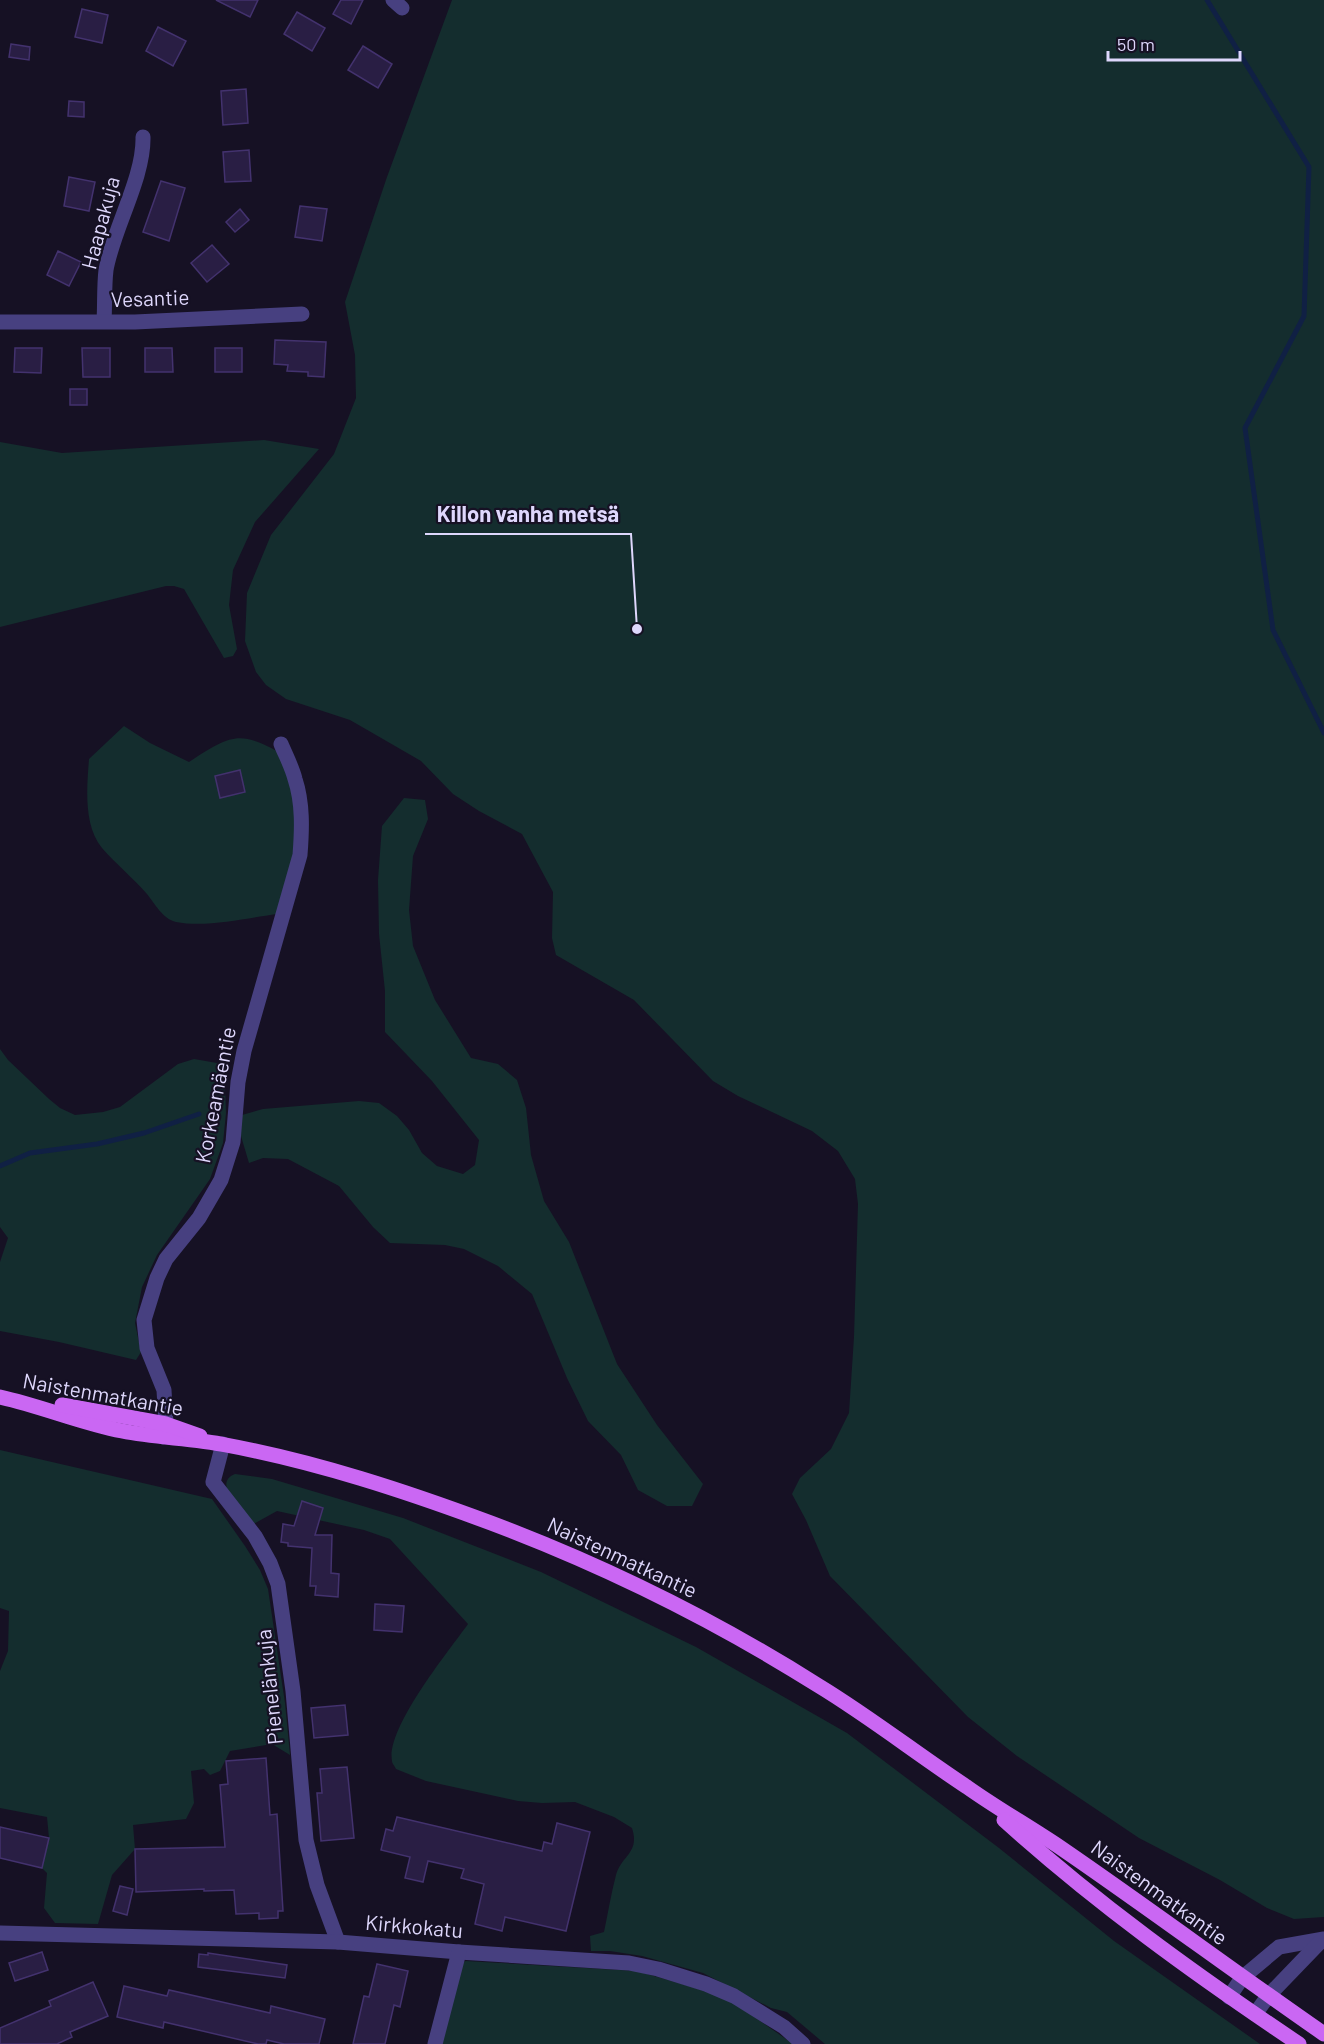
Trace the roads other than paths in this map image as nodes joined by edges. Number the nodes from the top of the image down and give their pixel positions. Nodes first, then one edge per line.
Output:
1 (143, 137) dead end
2 (302, 314) dead end
3 (104, 321) junction
4 (0, 322) edge
5 (281, 744) dead end
6 (4, 1398) edge
7 (164, 1431) junction
8 (223, 1444) junction
9 (968, 1788) junction
10 (0, 1933) edge
11 (1323, 1940) edge
12 (338, 1942) junction
13 (459, 1952) junction
14 (1242, 1978) junction
15 (1269, 1995) junction
16 (1229, 1997) junction
17 (1255, 2014) junction
18 (1324, 2034) edge
19 (435, 2044) edge
20 (803, 2044) edge
21 (1299, 2044) edge

1 - 3 street, Haapakuja
2 - 3 street, Vesantie
3 - 4 street, Vesantie
5 - 7 street, Korkeamäentie
6 - 7 main road, Naistenmatkantie
7 - 8 main road, Naistenmatkantie
8 - 9 main road, Naistenmatkantie
8 - 12 street, Pienelänkuja
9 - 14 main road, Naistenmatkantie
9 - 16 main road, Naistenmatkantie
10 - 12 street, Kirkkokatu
11 - 14 street
11 - 15 street
12 - 13 street, Kirkkokatu
13 - 19 street
13 - 20 street, Kirkkokatu
14 - 15 main road, Naistenmatkantie
14 - 16 street
15 - 17 street
15 - 18 main road, Naistenmatkantie
16 - 17 main road, Naistenmatkantie
17 - 21 main road, Naistenmatkantie

